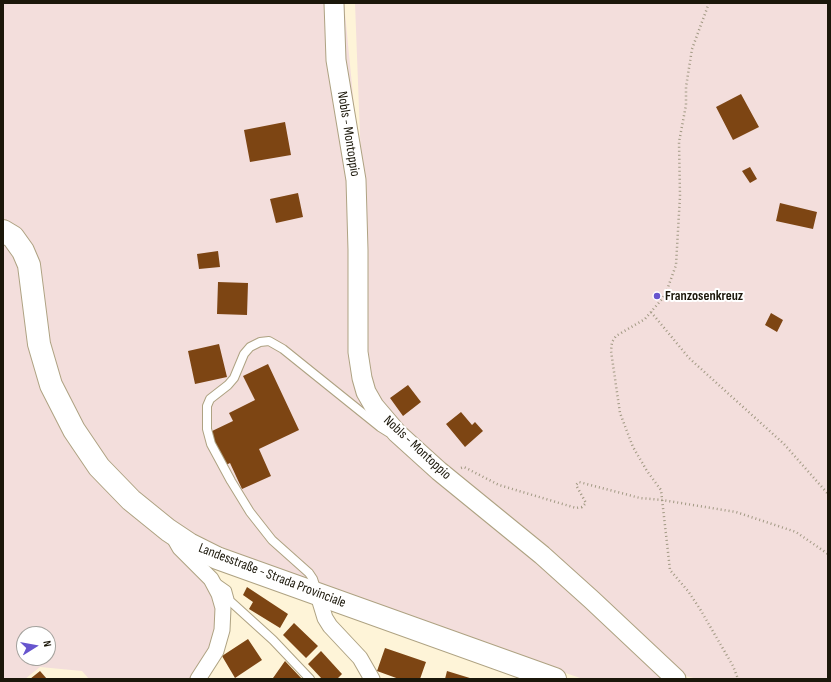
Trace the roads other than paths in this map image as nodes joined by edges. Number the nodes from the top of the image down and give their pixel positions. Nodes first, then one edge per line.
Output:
1 (334, 3) edge
2 (3, 230) edge
3 (397, 433) junction
4 (168, 530) junction
5 (211, 579) junction
6 (318, 595) junction
7 (198, 679) edge
8 (310, 679) edge
9 (372, 679) edge
10 (555, 679) edge
11 (676, 679) edge

1 - 3 street, Nobls - Montoppio
2 - 4 main road, Landesstraße - Strada Provinciale
3 - 6 lane
3 - 11 street, Nobls - Montoppio
4 - 5 street
4 - 6 main road, Landesstraße - Strada Provinciale
5 - 7 street
5 - 8 lane
6 - 9 street
6 - 10 main road, Landesstraße - Strada Provinciale

